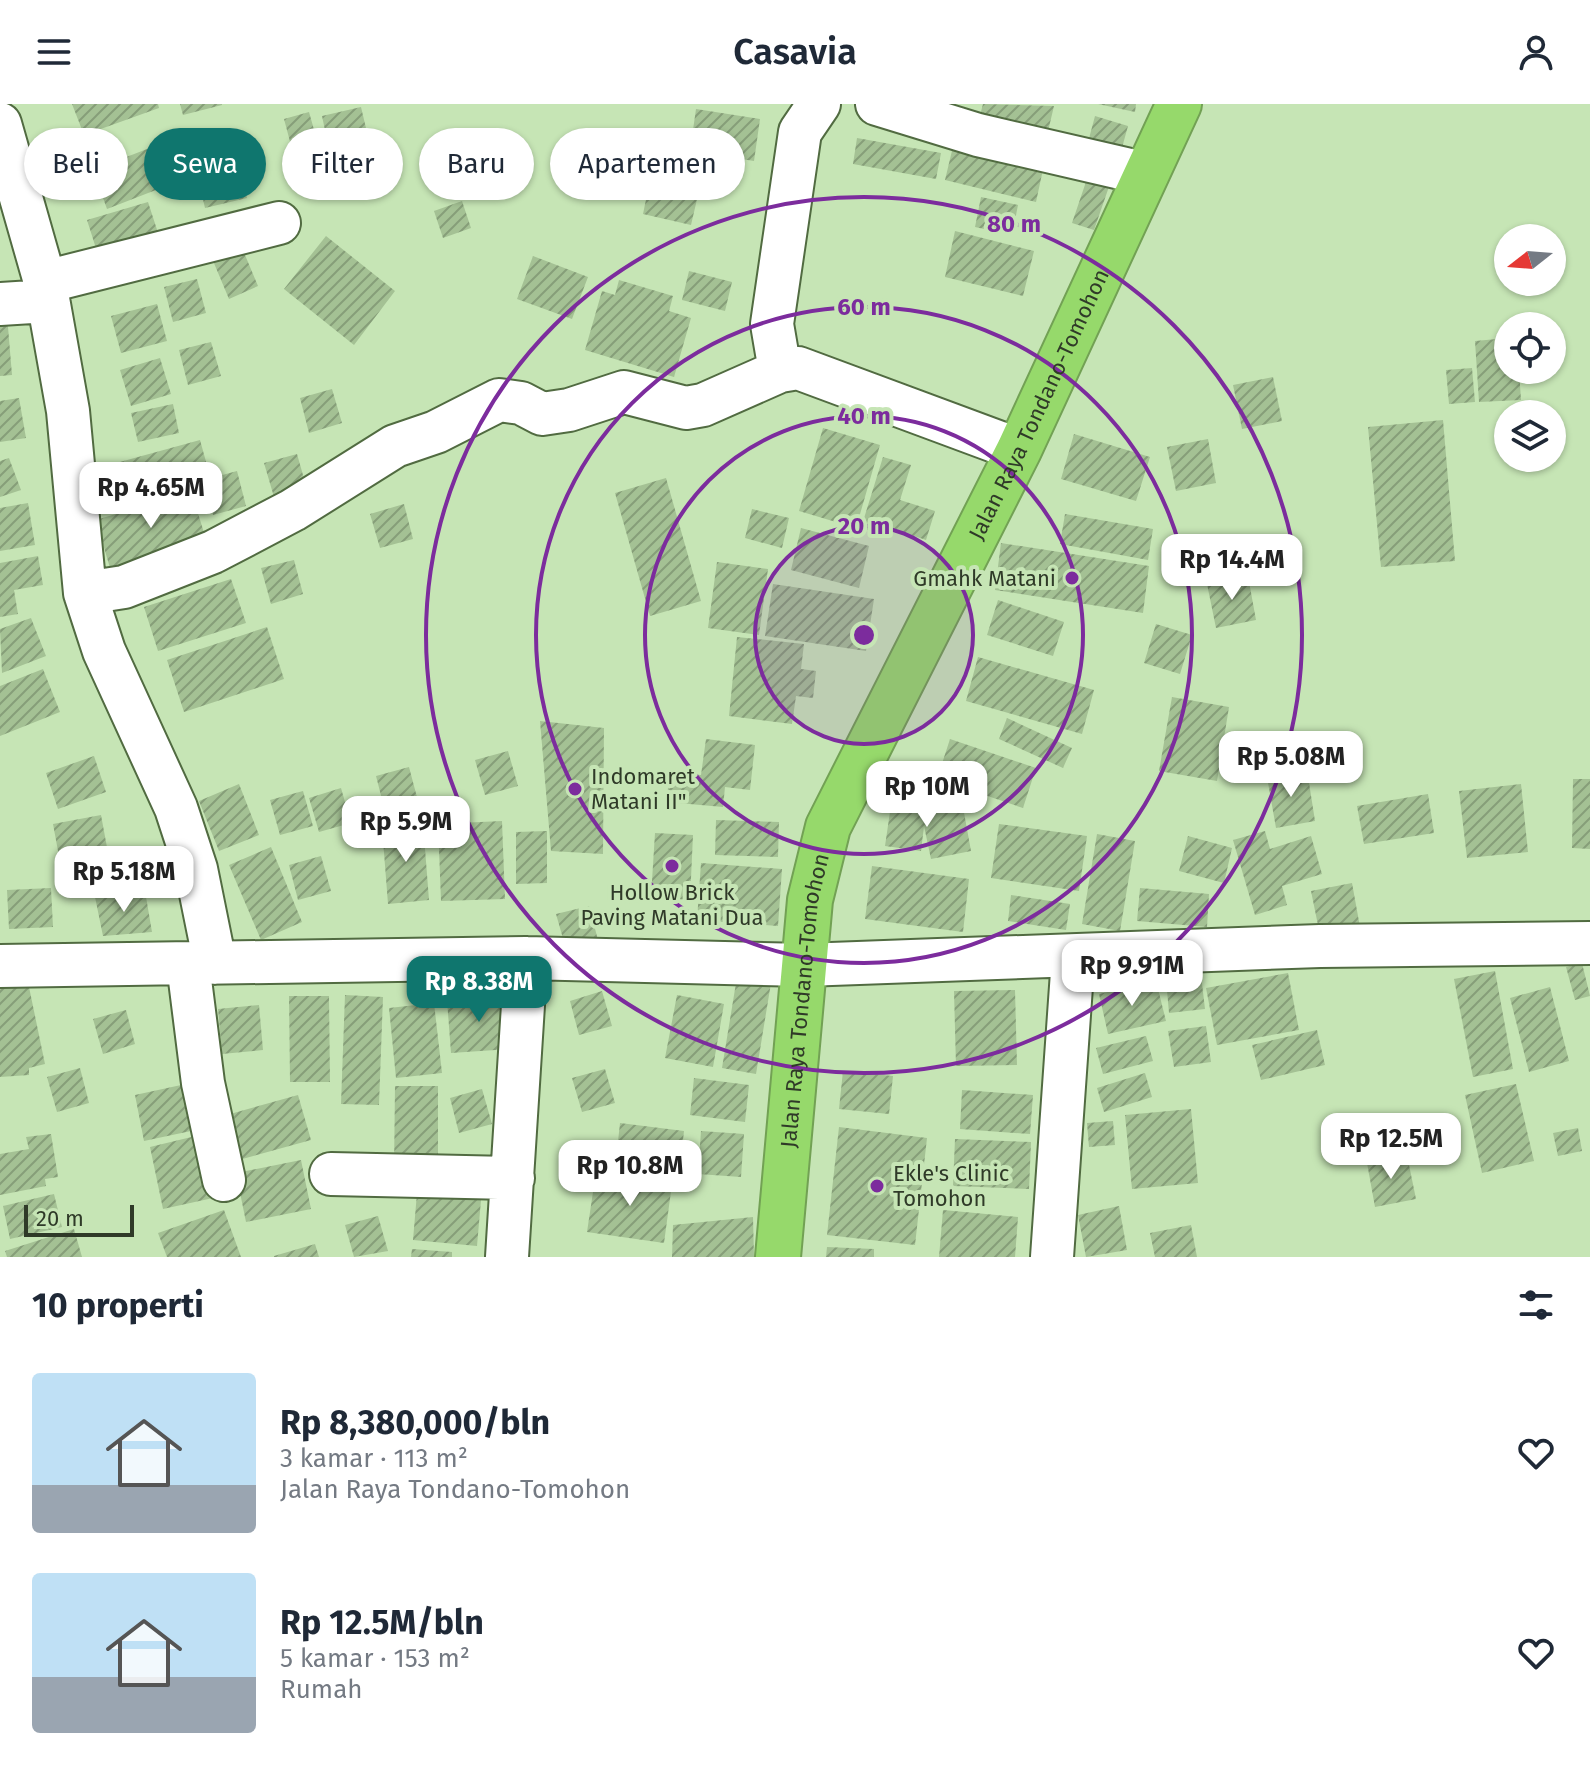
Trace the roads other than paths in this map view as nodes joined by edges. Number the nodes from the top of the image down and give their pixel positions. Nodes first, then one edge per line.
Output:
1 (819, 104) edge
2 (877, 104) edge
3 (1179, 104) edge
4 (0, 124) edge
5 (1147, 174) junction
6 (279, 223) dead end
7 (46, 292) junction
8 (0, 304) edge
9 (780, 371) junction
10 (1019, 450) junction
11 (85, 593) junction
12 (1590, 943) edge
13 (526, 958) junction
14 (1073, 958) junction
15 (202, 963) junction
16 (804, 965) junction
17 (0, 966) edge
18 (331, 1174) dead end
19 (513, 1178) junction
20 (224, 1180) dead end
21 (507, 1257) edge
22 (778, 1257) edge
23 (1052, 1257) edge

1 - 9 street
2 - 5 street
3 - 5 highway, Jalan Raya Tondano-Tomohon
4 - 7 street
5 - 10 highway, Jalan Raya Tondano-Tomohon
6 - 7 street
7 - 8 street
7 - 11 street
9 - 10 street
9 - 11 street
10 - 16 highway, Jalan Raya Tondano-Tomohon
11 - 15 street
12 - 14 street
13 - 15 street
13 - 16 street
13 - 19 street
14 - 16 street
14 - 23 street
15 - 17 street
15 - 20 street
16 - 22 highway, Jalan Raya Tondano-Tomohon
18 - 19 street
19 - 21 street

